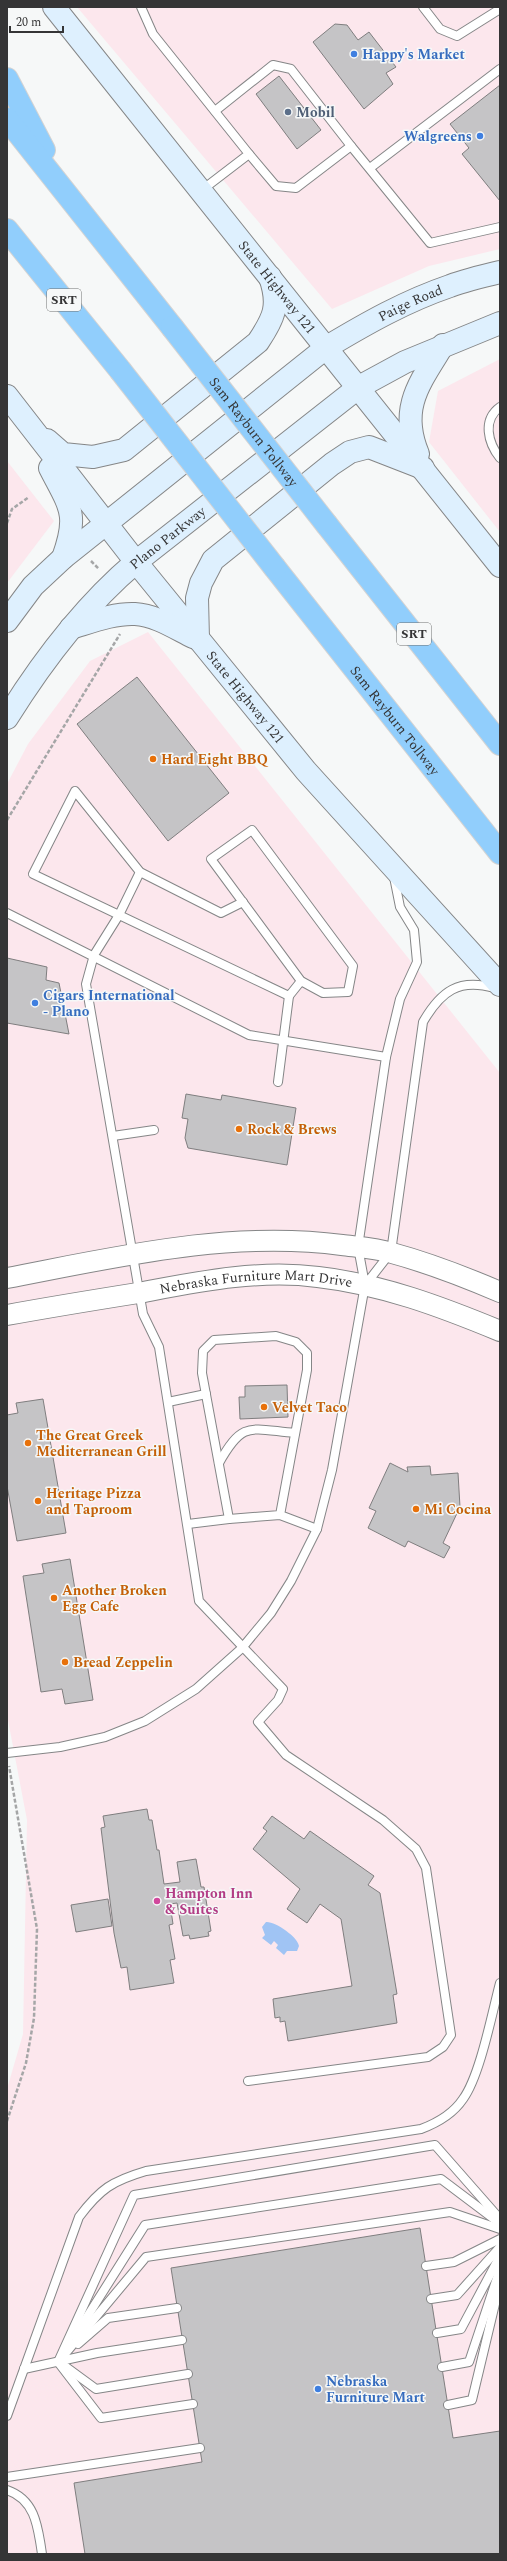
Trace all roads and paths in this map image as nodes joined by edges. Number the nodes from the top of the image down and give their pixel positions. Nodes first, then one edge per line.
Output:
1 (54, 7) edge
2 (141, 7) edge
3 (423, 7) edge
4 (500, 10) edge
5 (500, 68) edge
6 (7, 79) edge
7 (215, 111) junction
8 (7, 119) edge
9 (351, 146) junction
10 (249, 154) junction
11 (370, 168) junction
12 (201, 191) junction
13 (66, 192) junction
14 (500, 227) edge
15 (7, 230) edge
16 (500, 272) edge
17 (269, 274) junction
18 (500, 323) edge
19 (443, 345) junction
20 (327, 347) junction
21 (359, 388) junction
22 (7, 396) edge
23 (500, 407) edge
24 (30, 425) junction
25 (500, 458) edge
26 (424, 468) junction
27 (29, 497) dead end
28 (7, 523) edge
29 (105, 523) junction
30 (63, 558) junction
31 (90, 560) dead end
32 (136, 562) junction
33 (500, 566) edge
34 (100, 570) dead end
35 (7, 621) edge
36 (71, 628) junction
37 (122, 632) dead end
38 (198, 639) junction
39 (7, 718) edge
40 (500, 744) edge
41 (7, 820) edge
42 (500, 853) edge
43 (392, 867) junction
44 (140, 872) junction
45 (243, 902) junction
46 (7, 913) edge
47 (119, 915) junction
48 (94, 955) junction
49 (302, 981) junction
50 (500, 984) edge
51 (500, 989) edge
52 (289, 996) junction
53 (283, 1041) junction
54 (386, 1057) junction
55 (278, 1082) dead end
56 (154, 1130) dead end
57 (114, 1136) junction
58 (358, 1247) junction
59 (391, 1252) junction
60 (133, 1254) junction
61 (7, 1278) edge
62 (365, 1285) junction
63 (139, 1292) junction
64 (500, 1292) edge
65 (7, 1315) edge
66 (500, 1331) edge
67 (206, 1394) junction
68 (168, 1402) junction
69 (295, 1433) junction
70 (218, 1463) junction
71 (280, 1515) junction
72 (229, 1519) junction
73 (188, 1524) junction
74 (317, 1529) junction
75 (242, 1648) junction
76 (7, 1753) edge
77 (500, 1983) edge
78 (248, 2081) dead end
79 (7, 2121) edge
80 (500, 2219) edge
81 (500, 2224) edge
82 (500, 2229) edge
83 (500, 2239) edge
84 (500, 2247) edge
85 (500, 2256) edge
86 (426, 2266) dead end
87 (500, 2269) edge
88 (500, 2283) edge
89 (431, 2299) dead end
90 (177, 2308) dead end
91 (437, 2333) dead end
92 (182, 2340) dead end
93 (58, 2362) junction
94 (442, 2367) dead end
95 (24, 2369) junction
96 (188, 2374) dead end
97 (193, 2404) dead end
98 (448, 2405) dead end
99 (7, 2416) edge
100 (200, 2448) dead end
101 (7, 2477) edge
102 (7, 2490) edge
103 (42, 2554) edge

1 - 12 main road, State Highway 121
2 - 7 lane
3 - 4 lane
5 - 11 lane
6 - 13 highway
7 - 9 lane
7 - 10 lane
8 - 13 highway, Sam Rayburn Tollway / SRT
9 - 10 lane
9 - 11 lane
10 - 12 lane
11 - 14 lane
12 - 17 main road, State Highway 121
13 - 40 highway, Sam Rayburn Tollway / SRT, bridge
15 - 42 highway, Sam Rayburn Tollway / SRT, bridge
16 - 20 main road, Paige Road
17 - 20 main road, State Highway 121
17 - 24 main road
18 - 19 main road
19 - 21 main road
19 - 26 main road
20 - 21 main road, State Highway 121
20 - 29 main road
21 - 26 main road, State Highway 121
21 - 32 main road, Plano Parkway
22 - 24 main road, State Highway 121
23 - 25 lane
24 - 29 main road, State Highway 121
24 - 30 main road
26 - 33 main road, State Highway 121
26 - 38 main road
27 - 28 path
29 - 30 main road
29 - 32 main road, State Highway 121
30 - 35 main road
31 - 34 path
32 - 36 main road, Plano Parkway
32 - 38 main road, State Highway 121
36 - 38 main road
36 - 39 main road, Plano Parkway
37 - 41 path
38 - 43 main road, State Highway 121
43 - 50 main road, State Highway 121
43 - 54 lane
44 - 45 lane
44 - 47 lane
44 - 47 lane
45 - 49 lane
45 - 49 lane
46 - 48 lane
47 - 48 lane
47 - 52 lane
48 - 53 lane
48 - 57 lane
49 - 52 lane
51 - 59 lane
52 - 53 lane
53 - 54 lane
53 - 55 lane
54 - 58 lane
56 - 57 lane
57 - 60 lane
58 - 59 street
58 - 60 street
58 - 62 lane
59 - 62 lane
59 - 64 street
60 - 61 street
60 - 63 lane
62 - 63 street, Nebraska Furniture Mart Drive
62 - 66 street, Nebraska Furniture Mart Drive
62 - 74 lane
63 - 65 street, Nebraska Furniture Mart Drive
63 - 68 lane
67 - 68 lane
67 - 69 lane
67 - 70 lane
68 - 73 lane
69 - 70 lane
69 - 71 lane
70 - 72 lane
71 - 72 lane
71 - 74 lane
72 - 73 lane
73 - 75 lane
74 - 75 lane
75 - 76 lane
75 - 78 lane
76 - 79 path
77 - 95 lane
80 - 93 lane
81 - 93 lane
82 - 93 lane
83 - 86 lane
84 - 89 lane
85 - 91 lane
87 - 94 lane
88 - 98 lane
90 - 93 lane
92 - 93 lane
93 - 95 lane
93 - 96 lane
93 - 97 lane
95 - 99 lane
100 - 101 lane
102 - 103 lane

